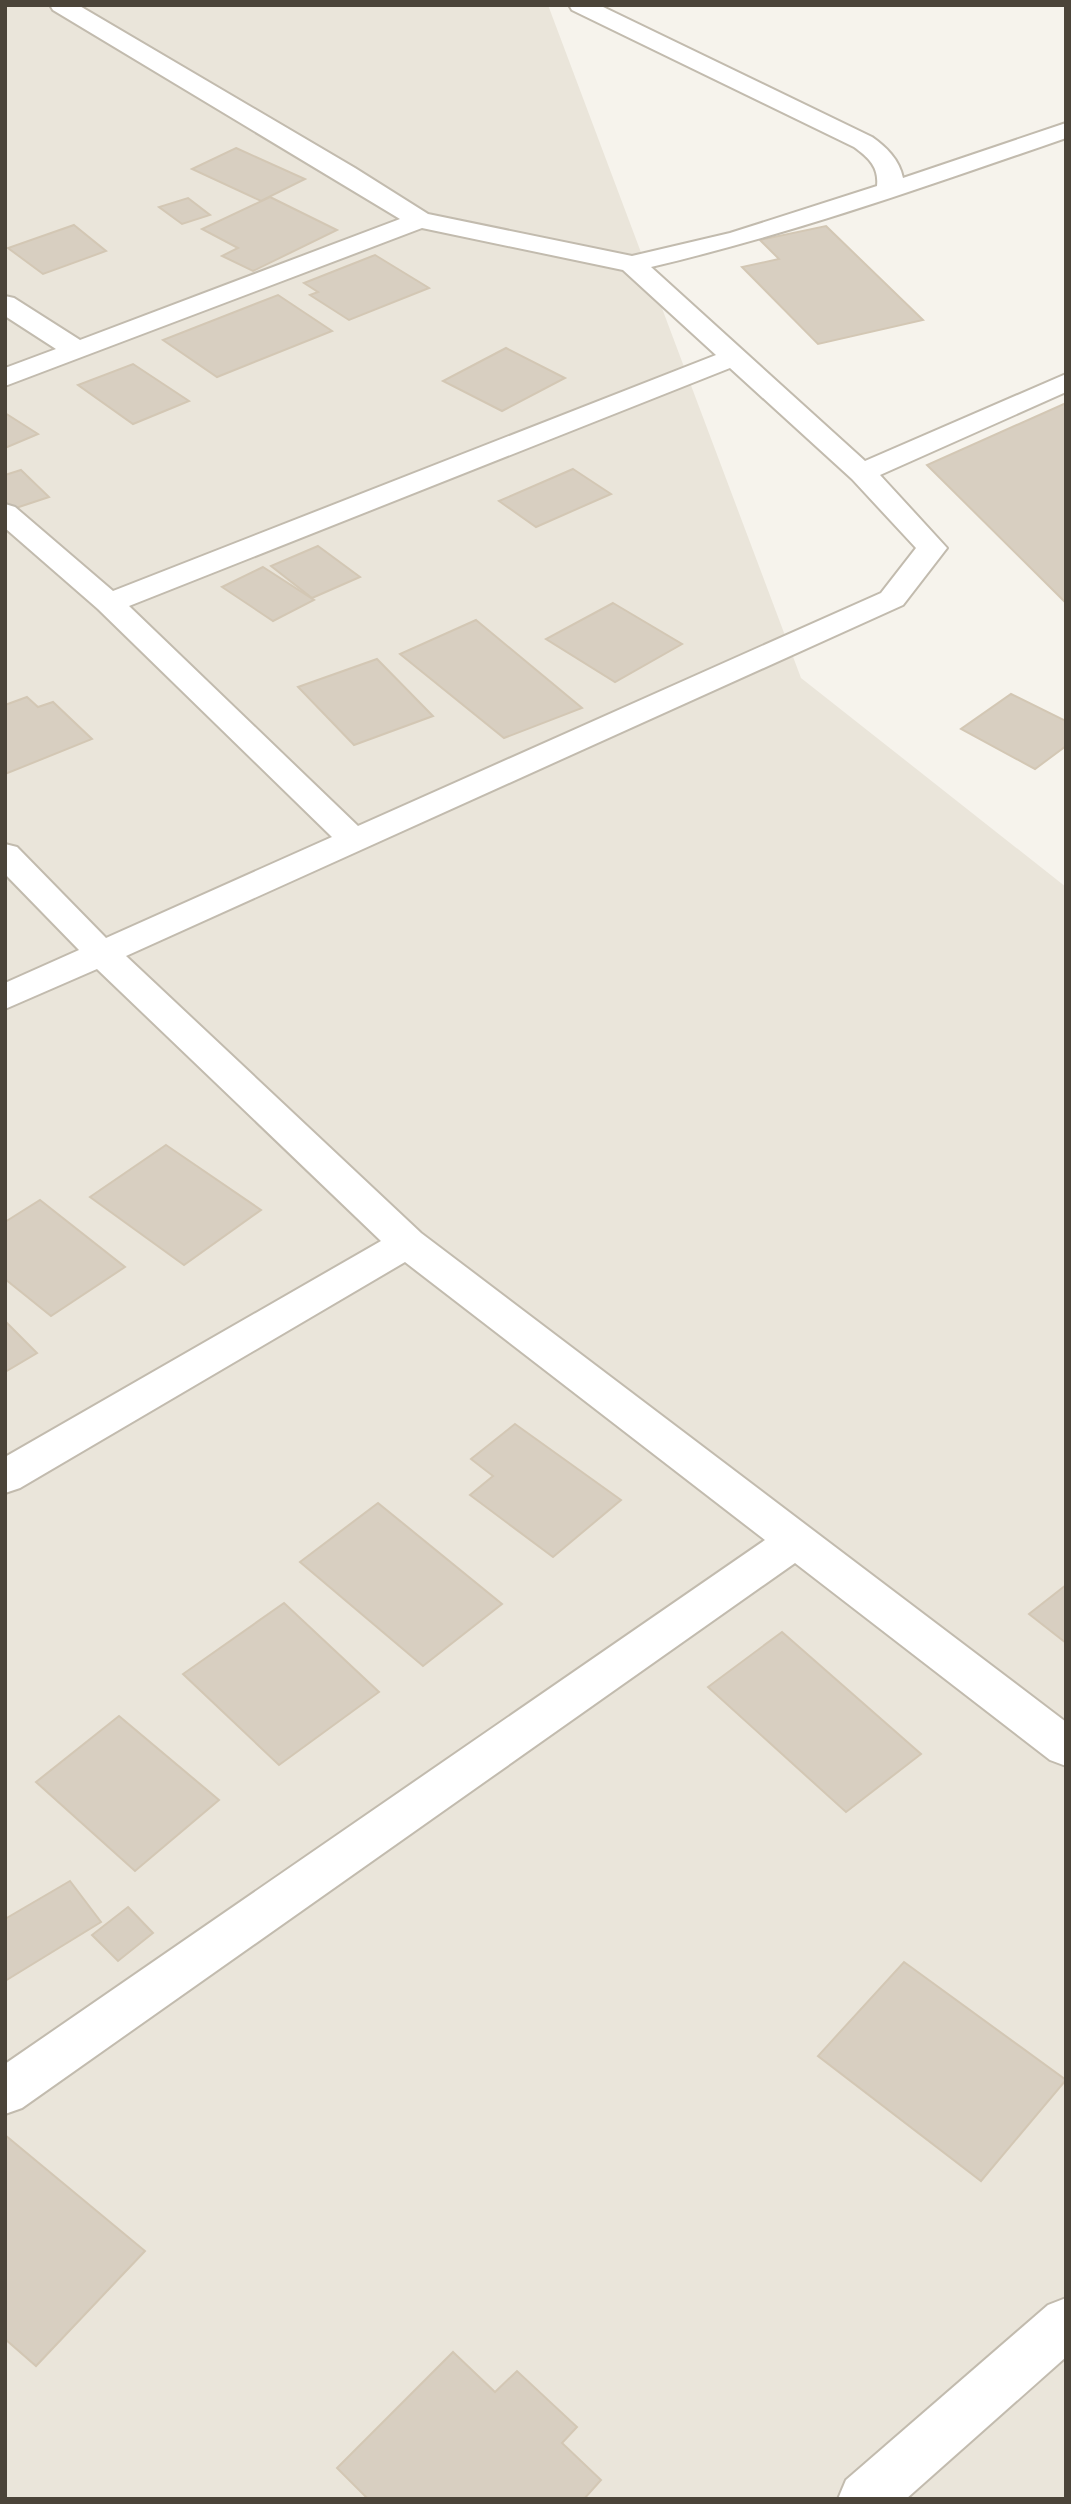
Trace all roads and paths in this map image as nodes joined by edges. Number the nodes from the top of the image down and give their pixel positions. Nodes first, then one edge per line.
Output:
1 (61, 5) edge
2 (580, 5) edge
3 (1066, 130) edge
4 (889, 192) junction
5 (420, 220) junction
6 (632, 264) junction
7 (5, 304) edge
8 (78, 351) junction
9 (734, 356) junction
10 (5, 379) edge
11 (1066, 382) edge
12 (862, 473) junction
13 (5, 513) edge
14 (109, 603) junction
15 (355, 840) junction
16 (5, 853) edge
17 (101, 953) junction
18 (5, 997) edge
19 (407, 1243) junction
20 (5, 1477) edge
21 (796, 1540) junction
22 (1066, 1747) edge
23 (5, 2092) edge
24 (1066, 2323) edge
25 (865, 2499) edge

1 - 5 street
2 - 4 street
3 - 4 street
4 - 6 street
5 - 6 street
5 - 8 street
6 - 9 street
7 - 8 street
8 - 10 street
9 - 12 street
9 - 14 street
11 - 12 street
12 - 15 street
13 - 14 street
14 - 15 street
15 - 17 street
16 - 17 street
17 - 18 street
17 - 19 street
19 - 20 street
19 - 21 street
21 - 22 street
21 - 23 street
24 - 25 street

